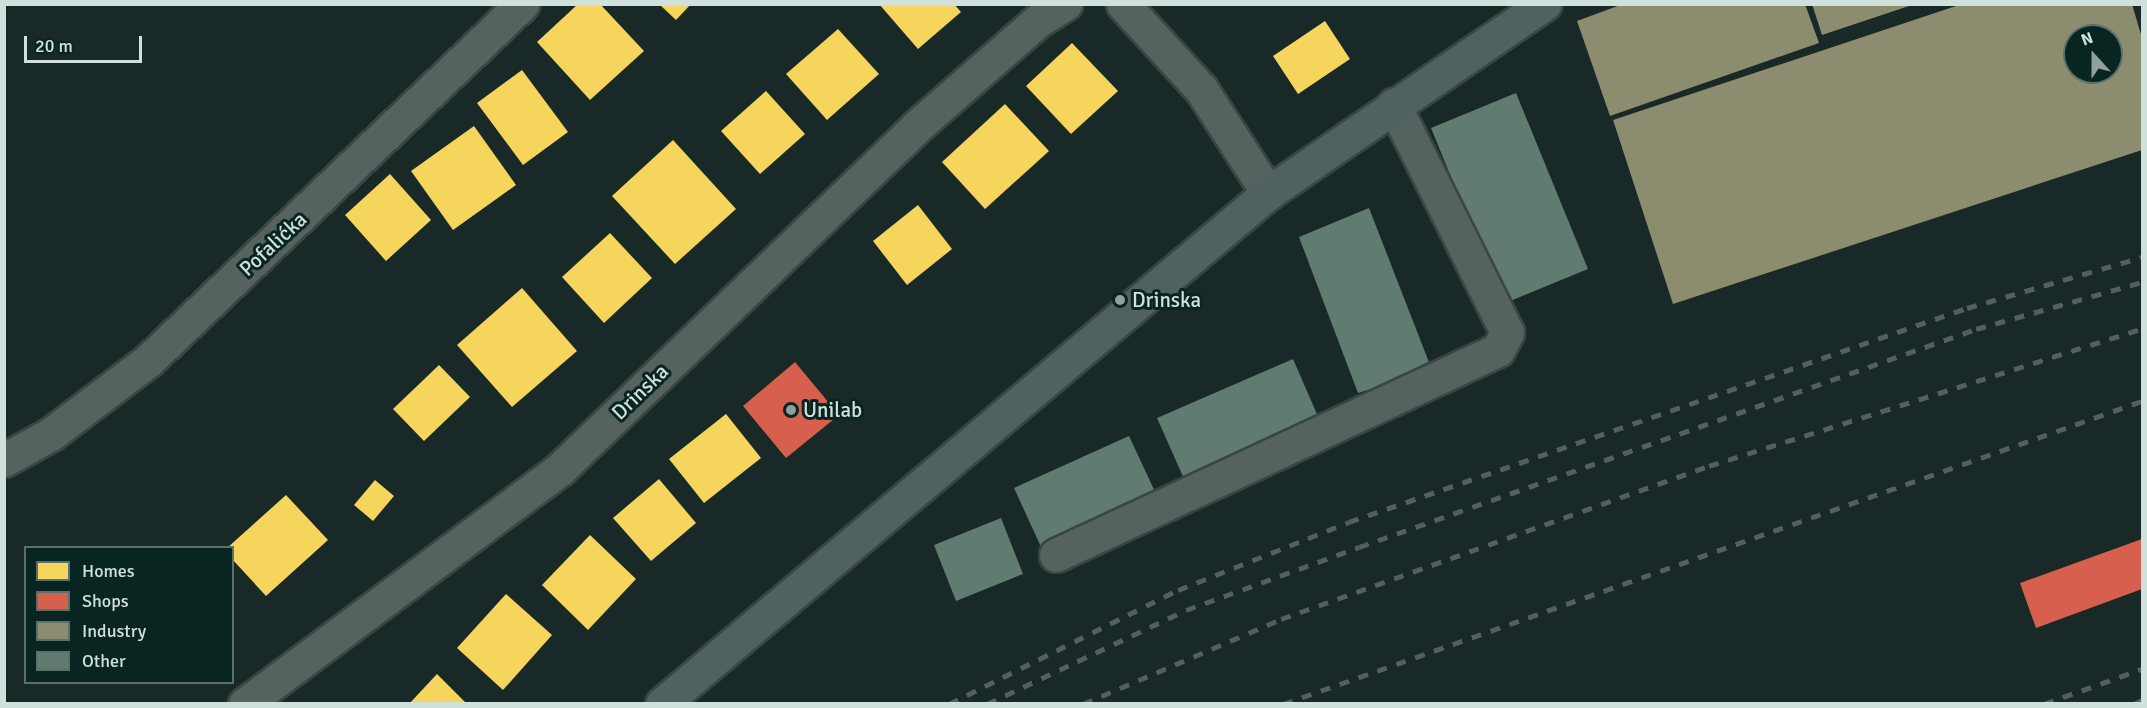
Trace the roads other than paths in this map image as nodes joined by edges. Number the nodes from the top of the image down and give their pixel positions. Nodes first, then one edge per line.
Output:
1 (522, 4) edge
2 (1065, 4) edge
3 (1123, 4) edge
4 (1544, 4) edge
5 (1394, 105) junction
6 (1269, 193) junction
7 (4, 460) edge
8 (1056, 555) dead end
9 (245, 704) edge
10 (662, 704) edge

1 - 7 street, Pofalićka
2 - 9 street, Drinska
3 - 6 street
4 - 5 main road
5 - 6 main road
5 - 8 street
6 - 10 main road

